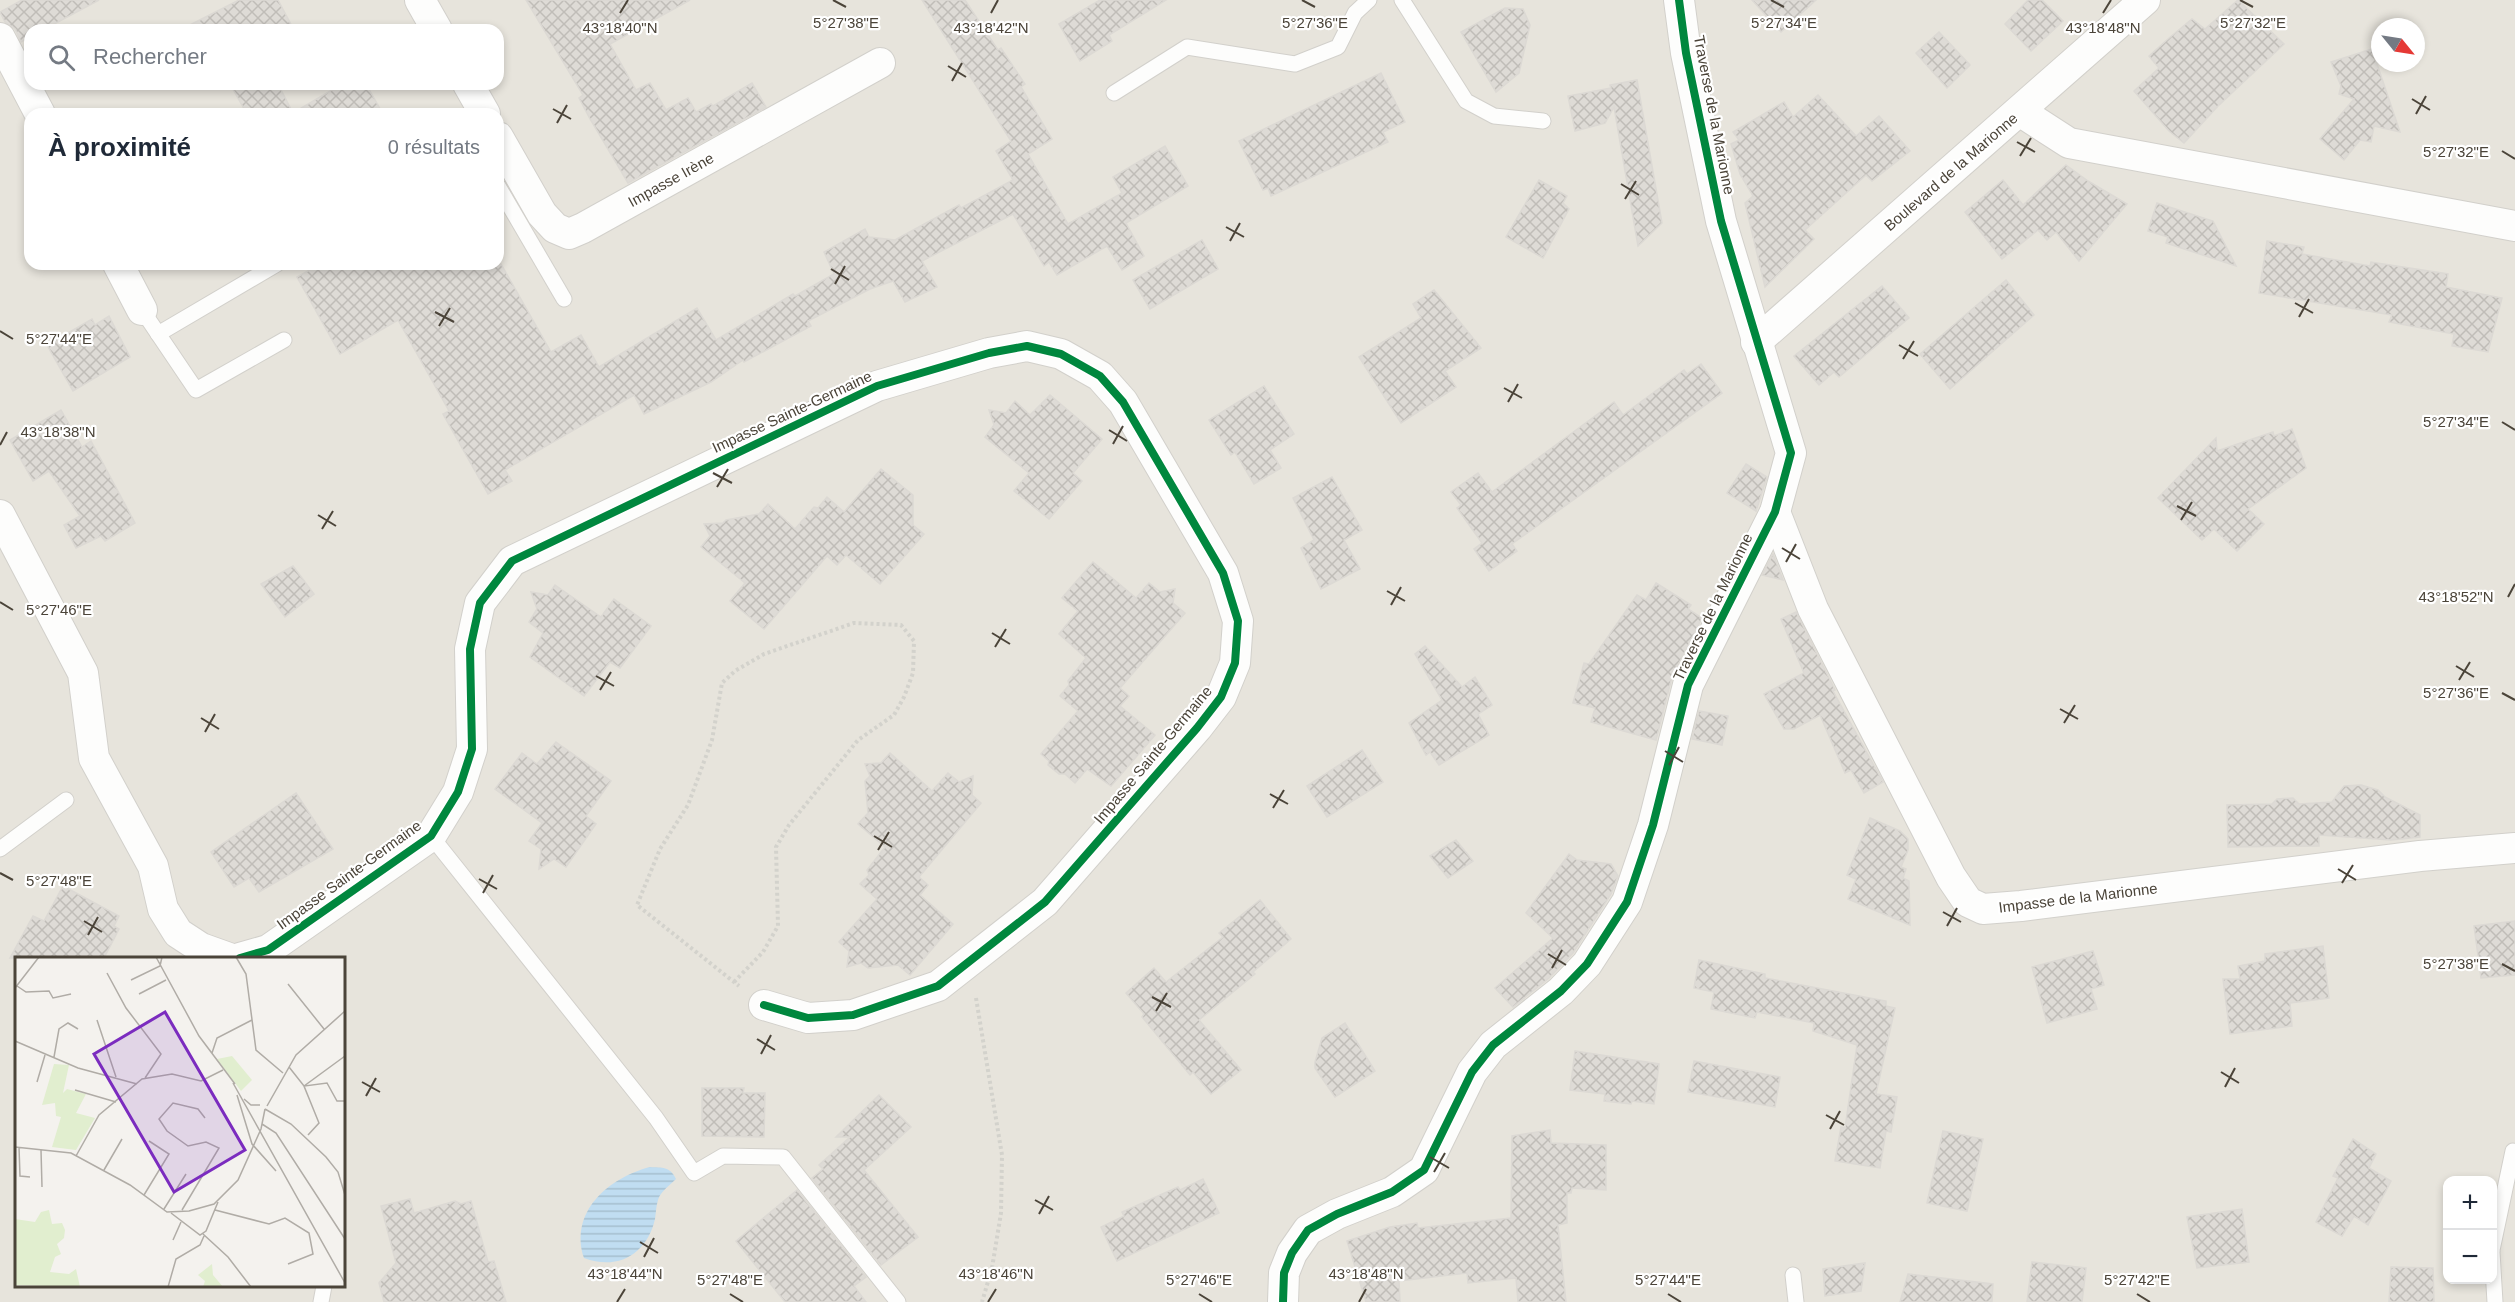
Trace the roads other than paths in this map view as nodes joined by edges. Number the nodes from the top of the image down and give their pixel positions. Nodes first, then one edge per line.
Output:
1 (420, 0) edge
2 (1369, 0) edge
3 (1402, 0) edge
4 (1679, 0) edge
5 (2145, 0) edge
6 (434, 24) edge
7 (0, 38) edge
8 (880, 63) dead end
9 (24, 84) edge
10 (27, 90) edge
11 (471, 90) edge
12 (1114, 93) dead end
13 (37, 108) edge
14 (482, 108) edge
15 (2020, 112) junction
16 (1542, 122) dead end
17 (504, 148) edge
18 (504, 196) edge
19 (2515, 226) edge
20 (121, 270) edge
21 (264, 270) edge
22 (564, 299) dead end
23 (150, 322) junction
24 (284, 340) dead end
25 (1756, 342) junction
26 (1775, 512) junction
27 (0, 515) edge
28 (66, 800) dead end
29 (430, 836) junction
30 (2515, 848) edge
31 (0, 849) edge
32 (203, 953) edge
33 (224, 957) edge
34 (244, 957) edge
35 (764, 1005) road end
36 (2513, 1151) dead end
37 (2497, 1231) edge
38 (1793, 1275) dead end
39 (2494, 1284) edge
40 (324, 1287) edge
41 (321, 1302) edge
42 (898, 1302) edge
43 (1283, 1302) edge
44 (1796, 1302) edge
45 (2495, 1302) edge

1 - 6 street
2 - 12 lane
3 - 16 lane
4 - 25 street, Traverse de la Marionne
5 - 15 street, Boulevard de la Marionne
7 - 9 street
8 - 17 street, Impasse Irène
10 - 13 street
11 - 14 street
15 - 19 street
15 - 25 street, Boulevard de la Marionne
18 - 22 lane
20 - 23 street
21 - 23 lane
23 - 24 lane
25 - 26 street, Traverse de la Marionne
26 - 30 street, Impasse de la Marionne
26 - 43 street, Traverse de la Marionne
27 - 32 street
28 - 31 lane
29 - 34 street, Impasse Sainte-Germaine
29 - 35 street, Impasse Sainte-Germaine
29 - 42 lane, Impasse Sainte-Germaine
32 - 33 street
36 - 37 lane
38 - 44 lane
39 - 45 lane
40 - 41 lane

